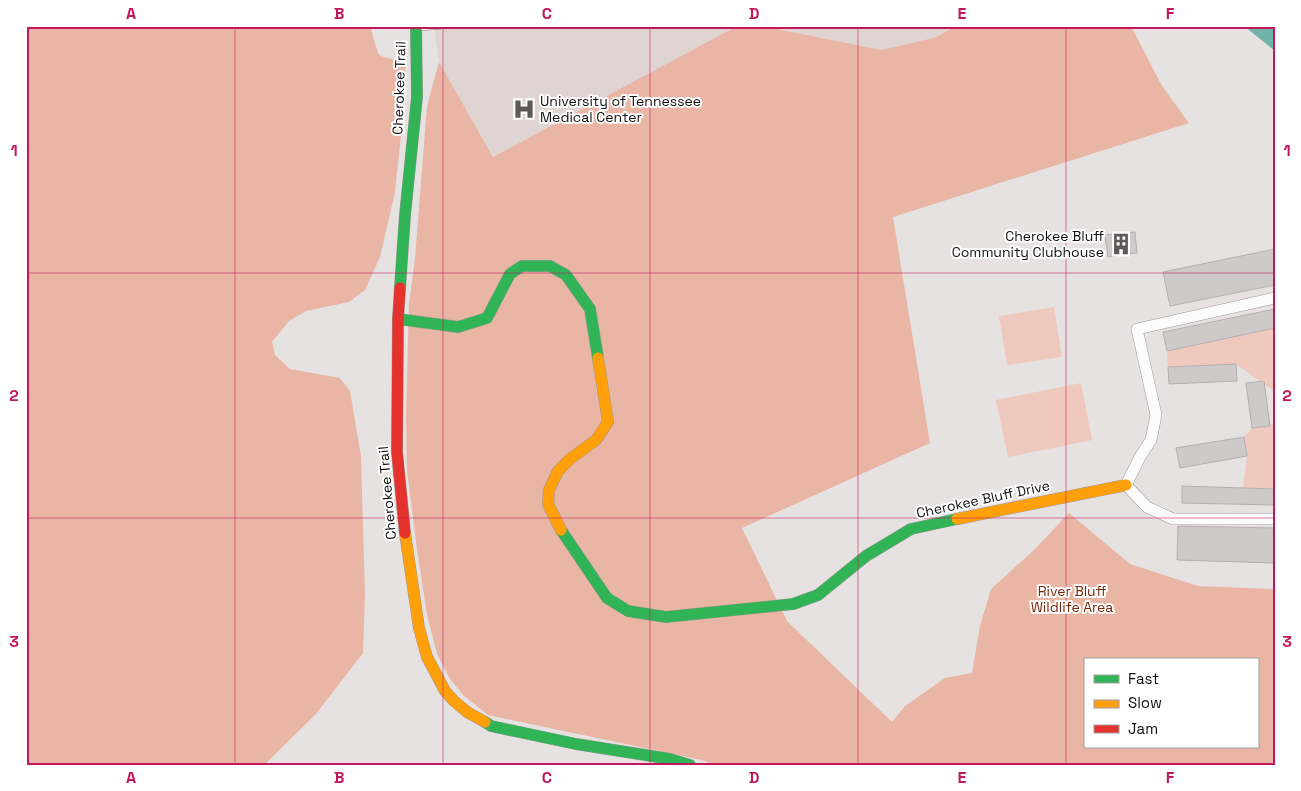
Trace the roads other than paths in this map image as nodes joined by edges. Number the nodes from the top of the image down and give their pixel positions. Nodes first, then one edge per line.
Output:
1 (438, 26) edge
2 (416, 27) edge
3 (1275, 298) edge
4 (398, 319) junction
5 (1126, 485) junction
6 (1275, 519) edge
7 (690, 765) edge

1 - 2 lane
2 - 4 street, Cherokee Trail
3 - 5 street
4 - 5 street, Cherokee Bluff Drive
4 - 7 street, Cherokee Trail
5 - 6 street

